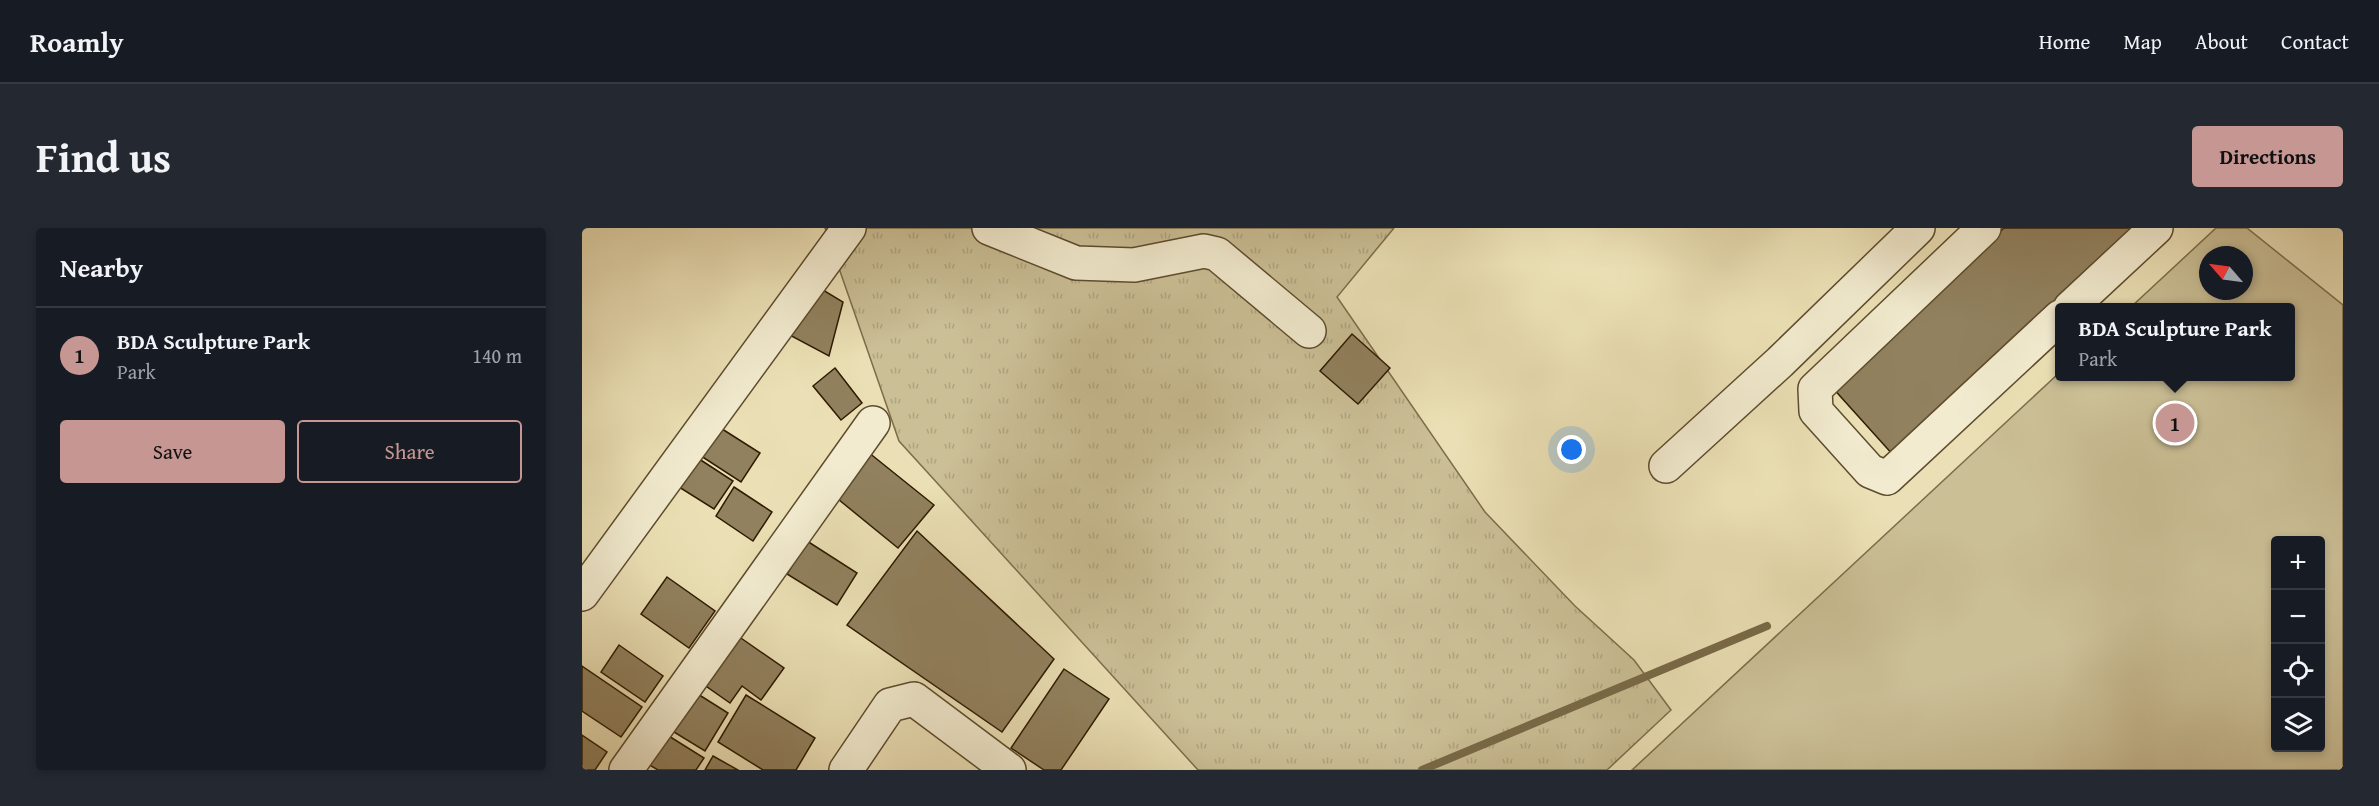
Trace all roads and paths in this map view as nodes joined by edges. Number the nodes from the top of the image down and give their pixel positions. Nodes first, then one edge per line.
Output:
1 (849, 228) edge
2 (989, 228) edge
3 (1918, 228) edge
4 (1984, 228) edge
5 (2156, 228) edge
6 (1884, 262) junction
7 (1914, 295) junction
8 (2075, 303) edge
9 (2055, 322) edge
10 (1309, 331) dead end
11 (873, 423) dead end
12 (1666, 466) dead end
13 (582, 594) edge
14 (626, 770) edge
15 (846, 770) edge
16 (1009, 770) edge

1 - 13 street
2 - 10 street
3 - 6 street
4 - 7 street
5 - 8 street
6 - 7 street
6 - 12 street
7 - 9 street
11 - 14 street
15 - 16 street

